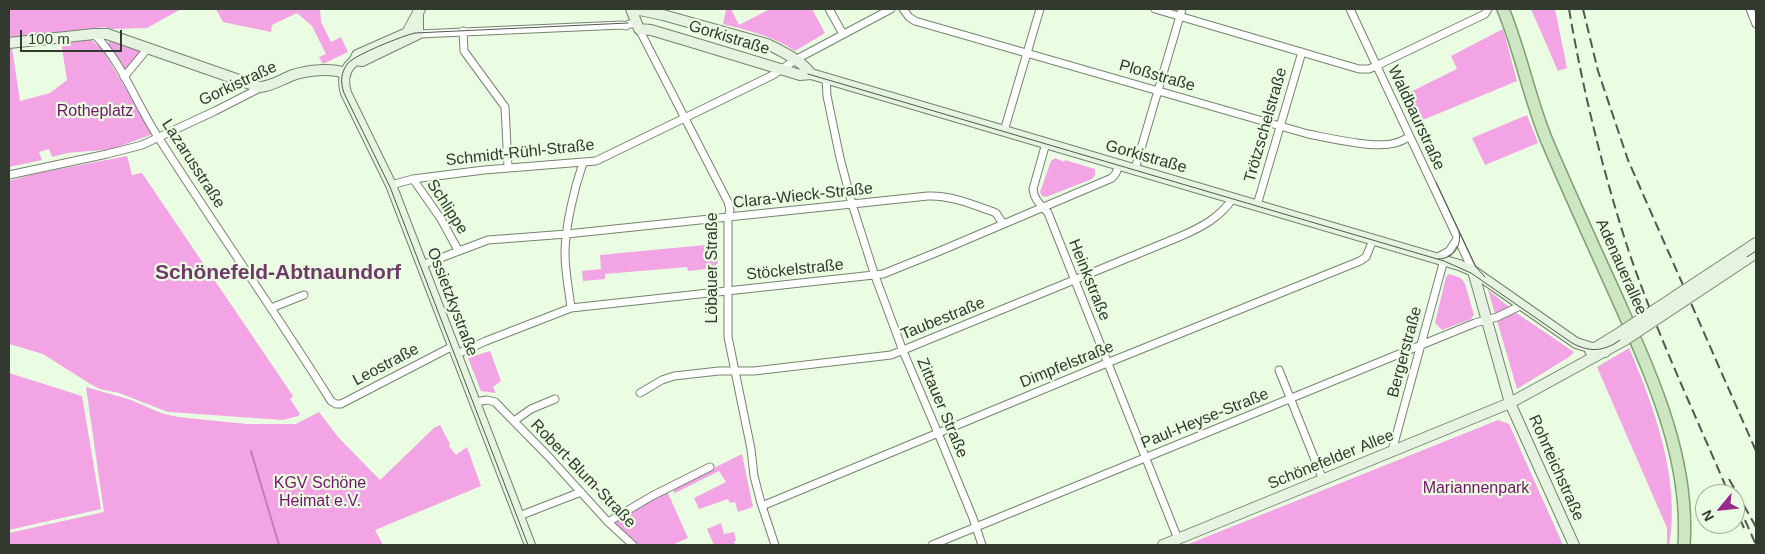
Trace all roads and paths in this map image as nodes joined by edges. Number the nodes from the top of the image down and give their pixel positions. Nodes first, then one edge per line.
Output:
1 (633, 9) edge
2 (829, 9) edge
3 (890, 9) edge
4 (903, 9) edge
5 (1040, 9) edge
6 (1155, 9) edge
7 (1350, 9) edge
8 (1488, 9) edge
9 (1503, 9) edge
10 (1750, 9) edge
11 (418, 10) edge
12 (1181, 12) edge
13 (1756, 24) edge
14 (637, 26) junction
15 (463, 31) junction
16 (94, 34) junction
17 (419, 34) junction
18 (842, 34) junction
19 (9, 43) edge
20 (148, 48) junction
21 (1302, 52) junction
22 (1027, 54) junction
23 (356, 60) junction
24 (795, 60) junction
25 (1376, 66) junction
26 (782, 70) junction
27 (345, 73) junction
28 (811, 74) junction
29 (124, 78) junction
30 (826, 78) junction
31 (262, 87) junction
32 (1158, 90) junction
33 (685, 118) junction
34 (1279, 126) junction
35 (1004, 131) junction
36 (1409, 137) junction
37 (158, 138) junction
38 (1046, 143) junction
39 (583, 163) junction
40 (1119, 165) junction
41 (508, 167) junction
42 (1135, 169) junction
43 (9, 175) edge
44 (412, 179) junction
45 (391, 185) junction
46 (1233, 198) junction
47 (852, 204) junction
48 (1257, 206) junction
49 (1042, 207) junction
50 (728, 218) junction
51 (1002, 224) junction
52 (567, 234) junction
53 (1457, 239) junction
54 (1373, 240) junction
55 (1756, 244) edge
56 (458, 250) junction
57 (1756, 253) edge
58 (1743, 257) junction
59 (1440, 259) junction
60 (422, 265) junction
61 (1473, 271) junction
62 (875, 276) junction
63 (1075, 280) junction
64 (727, 291) junction
65 (304, 295) dead end
66 (1522, 305) junction
67 (271, 308) junction
68 (571, 308) junction
69 (1487, 319) junction
70 (1623, 336) junction
71 (1422, 345) junction
72 (455, 350) junction
73 (903, 351) junction
74 (1588, 352) junction
75 (1107, 363) junction
76 (1279, 370) dead end
77 (734, 371) junction
78 (640, 393) dead end
79 (555, 399) dead end
80 (1290, 399) junction
81 (331, 401) joint
82 (475, 402) junction
83 (1510, 403) junction
84 (514, 421) junction
85 (938, 433) junction
86 (1392, 451) junction
87 (1145, 458) junction
88 (710, 467) dead end
89 (1323, 480) junction
90 (581, 492) junction
91 (762, 506) junction
92 (519, 516) junction
93 (608, 522) junction
94 (975, 528) junction
95 (1178, 539) junction
96 (530, 545) edge
97 (633, 545) edge
98 (775, 545) edge
99 (932, 545) edge
100 (982, 545) edge
101 (1163, 545) edge
102 (1574, 545) edge
103 (1684, 545) edge

1 - 14 main road, Löbauer Straße
1 - 24 main road, Gorkistraße
2 - 18 street
3 - 18 street, Schmidt-Rühl-Straße
4 - 22 street, Ploßstraße
5 - 22 street
6 - 12 street
7 - 25 street, Waldbaurstraße
8 - 25 street
9 - 103 main road, Adenauerallee
10 - 13 street
11 - 17 main road
11 - 23 main road
12 - 21 street
12 - 32 street
14 - 15 street, Gorkistraße
14 - 26 main road, Gorkistraße
14 - 33 street, Löbauer Straße
15 - 17 street, Gorkistraße
15 - 41 street
16 - 19 main road
16 - 20 main road
16 - 29 street, Lazarusstraße
17 - 23 main road, Gorkistraße
18 - 24 street, Schmidt-Rühl-Straße
20 - 29 street
20 - 31 main road
21 - 25 street
21 - 34 street, Trötzschelstraße
22 - 32 street, Ploßstraße
22 - 35 street
23 - 27 main road
24 - 26 street, Schmidt-Rühl-Straße
24 - 28 main road, Gorkistraße
25 - 36 street, Waldbaurstraße
26 - 28 main road, Gorkistraße
26 - 33 street, Schmidt-Rühl-Straße
27 - 31 main road, Gorkistraße
27 - 45 main road, Ossietzkystraße
28 - 30 main road, Gorkistraße
29 - 37 street, Lazarusstraße
30 - 35 main road, Gorkistraße
30 - 47 street, Zittauer Straße
31 - 37 street, Gorkistraße
32 - 34 street, Ploßstraße
32 - 42 street
33 - 39 street, Schmidt-Rühl-Straße
33 - 50 street, Löbauer Straße
34 - 36 street, Ploßstraße
34 - 48 street, Trötzschelstraße
35 - 38 main road, Gorkistraße
36 - 53 street, Waldbaurstraße
37 - 43 street, Gorkistraße
37 - 67 street, Lazarusstraße
38 - 40 main road, Gorkistraße
38 - 49 street, Heinkstraße
39 - 41 street, Schmidt-Rühl-Straße
39 - 52 street
40 - 42 main road, Gorkistraße
40 - 49 street, Stöckelstraße
41 - 44 street, Schmidt-Rühl-Straße
42 - 46 main road, Gorkistraße
44 - 45 street, Schmidt-Rühl-Straße
44 - 56 street, Schlippe
45 - 60 main road, Ossietzkystraße
46 - 48 main road, Gorkistraße
46 - 63 street, Taubestraße
47 - 50 street, Clara-Wieck-Straße
47 - 51 street, Clara-Wieck-Straße
47 - 62 street, Zittauer Straße
48 - 54 main road, Gorkistraße
49 - 51 street, Stöckelstraße
49 - 63 street, Heinkstraße
50 - 52 street, Clara-Wieck-Straße
50 - 64 street, Löbauer Straße
51 - 62 street, Stöckelstraße
52 - 56 street, Clara-Wieck-Straße
52 - 68 street
53 - 59 street
53 - 61 street, Waldbaurstraße
54 - 59 main road, Gorkistraße
54 - 75 street, Dimpfelstraße
55 - 58 main road
56 - 60 street, Clara-Wieck-Straße
57 - 58 main road
58 - 70 main road, bridge
59 - 61 main road, Gorkistraße
59 - 71 street, Bergerstraße
60 - 72 main road, Ossietzkystraße
61 - 66 main road, Gorkistraße
61 - 69 main road, Rohrteichstraße
62 - 64 street, Stöckelstraße
62 - 73 street, Zittauer Straße
63 - 73 street, Taubestraße
63 - 75 street, Heinkstraße
64 - 68 street, Stöckelstraße
64 - 77 street, Löbauer Straße
65 - 67 street
66 - 69 street, Paul-Heyse-Straße
66 - 74 main road, Gorkistraße
67 - 81 street, Lazarusstraße
68 - 72 street, Stöckelstraße
69 - 71 street, Paul-Heyse-Straße
69 - 83 main road, Rohrteichstraße
70 - 74 main road
70 - 74 main road
71 - 80 street, Paul-Heyse-Straße
71 - 86 street, Bergerstraße
72 - 81 street, Leostraße
72 - 82 main road, Ossietzkystraße
73 - 77 street, Taubestraße
73 - 85 street, Zittauer Straße
74 - 83 main road, Schönefelder Allee
75 - 85 street, Dimpfelstraße
75 - 87 street, Heinkstraße
76 - 80 street
77 - 78 street, Taubestraße
77 - 91 street, Löbauer Straße
79 - 84 street, Robert-Blum-Straße
80 - 87 street, Paul-Heyse-Straße
80 - 89 street
82 - 84 street, Robert-Blum-Straße
82 - 92 main road, Ossietzkystraße
83 - 86 main road, Schönefelder Allee
83 - 102 main road, Rohrteichstraße
84 - 90 street, Robert-Blum-Straße
85 - 91 street, Dimpfelstraße
85 - 94 street, Zittauer Straße
86 - 89 main road, Schönefelder Allee
87 - 94 street, Paul-Heyse-Straße
87 - 95 street, Heinkstraße
88 - 93 street
89 - 95 main road, Schönefelder Allee
90 - 92 street
90 - 93 street, Robert-Blum-Straße
91 - 98 street, Löbauer Straße
92 - 96 main road, Ossietzkystraße
93 - 97 street, Robert-Blum-Straße
94 - 99 street, Paul-Heyse-Straße
94 - 100 street, Zittauer Straße
95 - 101 main road, Schönefelder Allee

